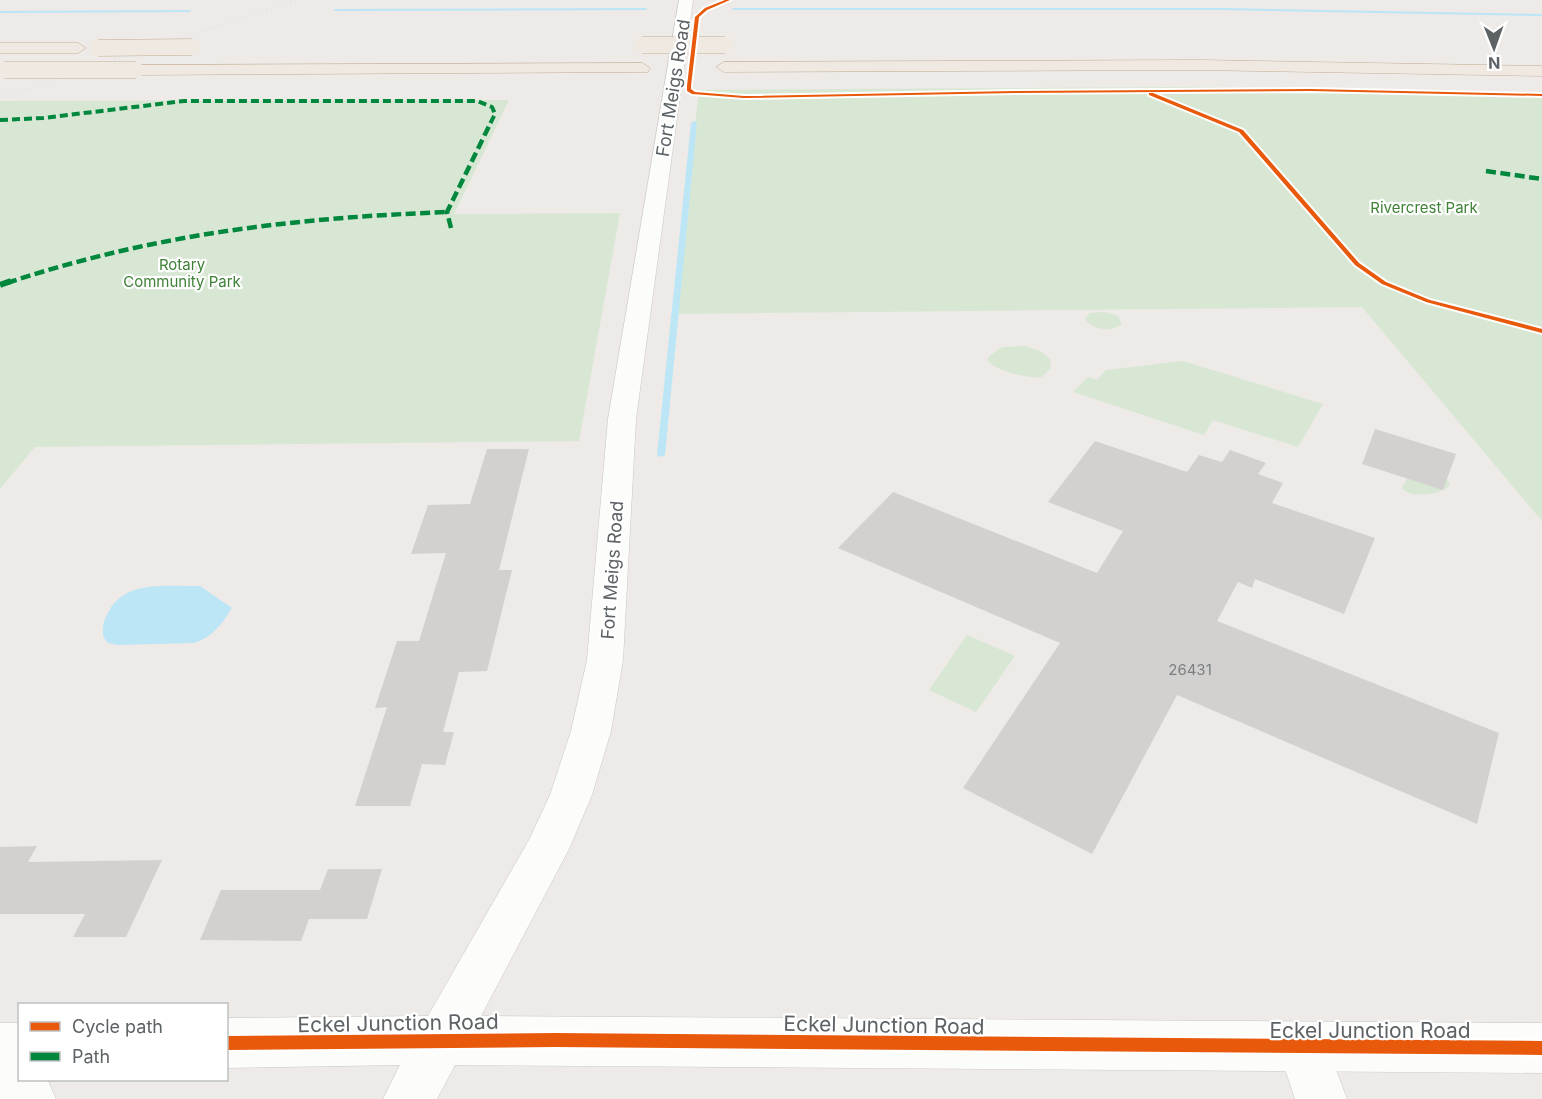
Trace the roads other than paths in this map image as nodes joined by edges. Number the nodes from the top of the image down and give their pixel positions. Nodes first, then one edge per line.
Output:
1 (686, 0) edge
2 (636, 45) dead end
3 (731, 45) dead end
4 (198, 47) dead end
5 (0, 48) edge
6 (2, 70) edge
7 (1542, 71) edge
8 (443, 1039) junction
9 (228, 1043) edge
10 (0, 1048) edge
11 (18, 1048) edge
12 (1303, 1048) junction
13 (1542, 1048) edge
14 (0, 1097) edge
15 (30, 1099) edge
16 (409, 1099) edge
17 (1321, 1099) edge

1 - 8 street, Fort Meigs Road
2 - 3 highway, bridge
4 - 5 highway, bridge
6 - 7 highway, bridge
8 - 9 street, Eckel Junction Road
8 - 12 street, Eckel Junction Road
8 - 16 street, Fort Meigs Road
10 - 11 street
12 - 13 street, Eckel Junction Road
12 - 17 street
14 - 15 street

